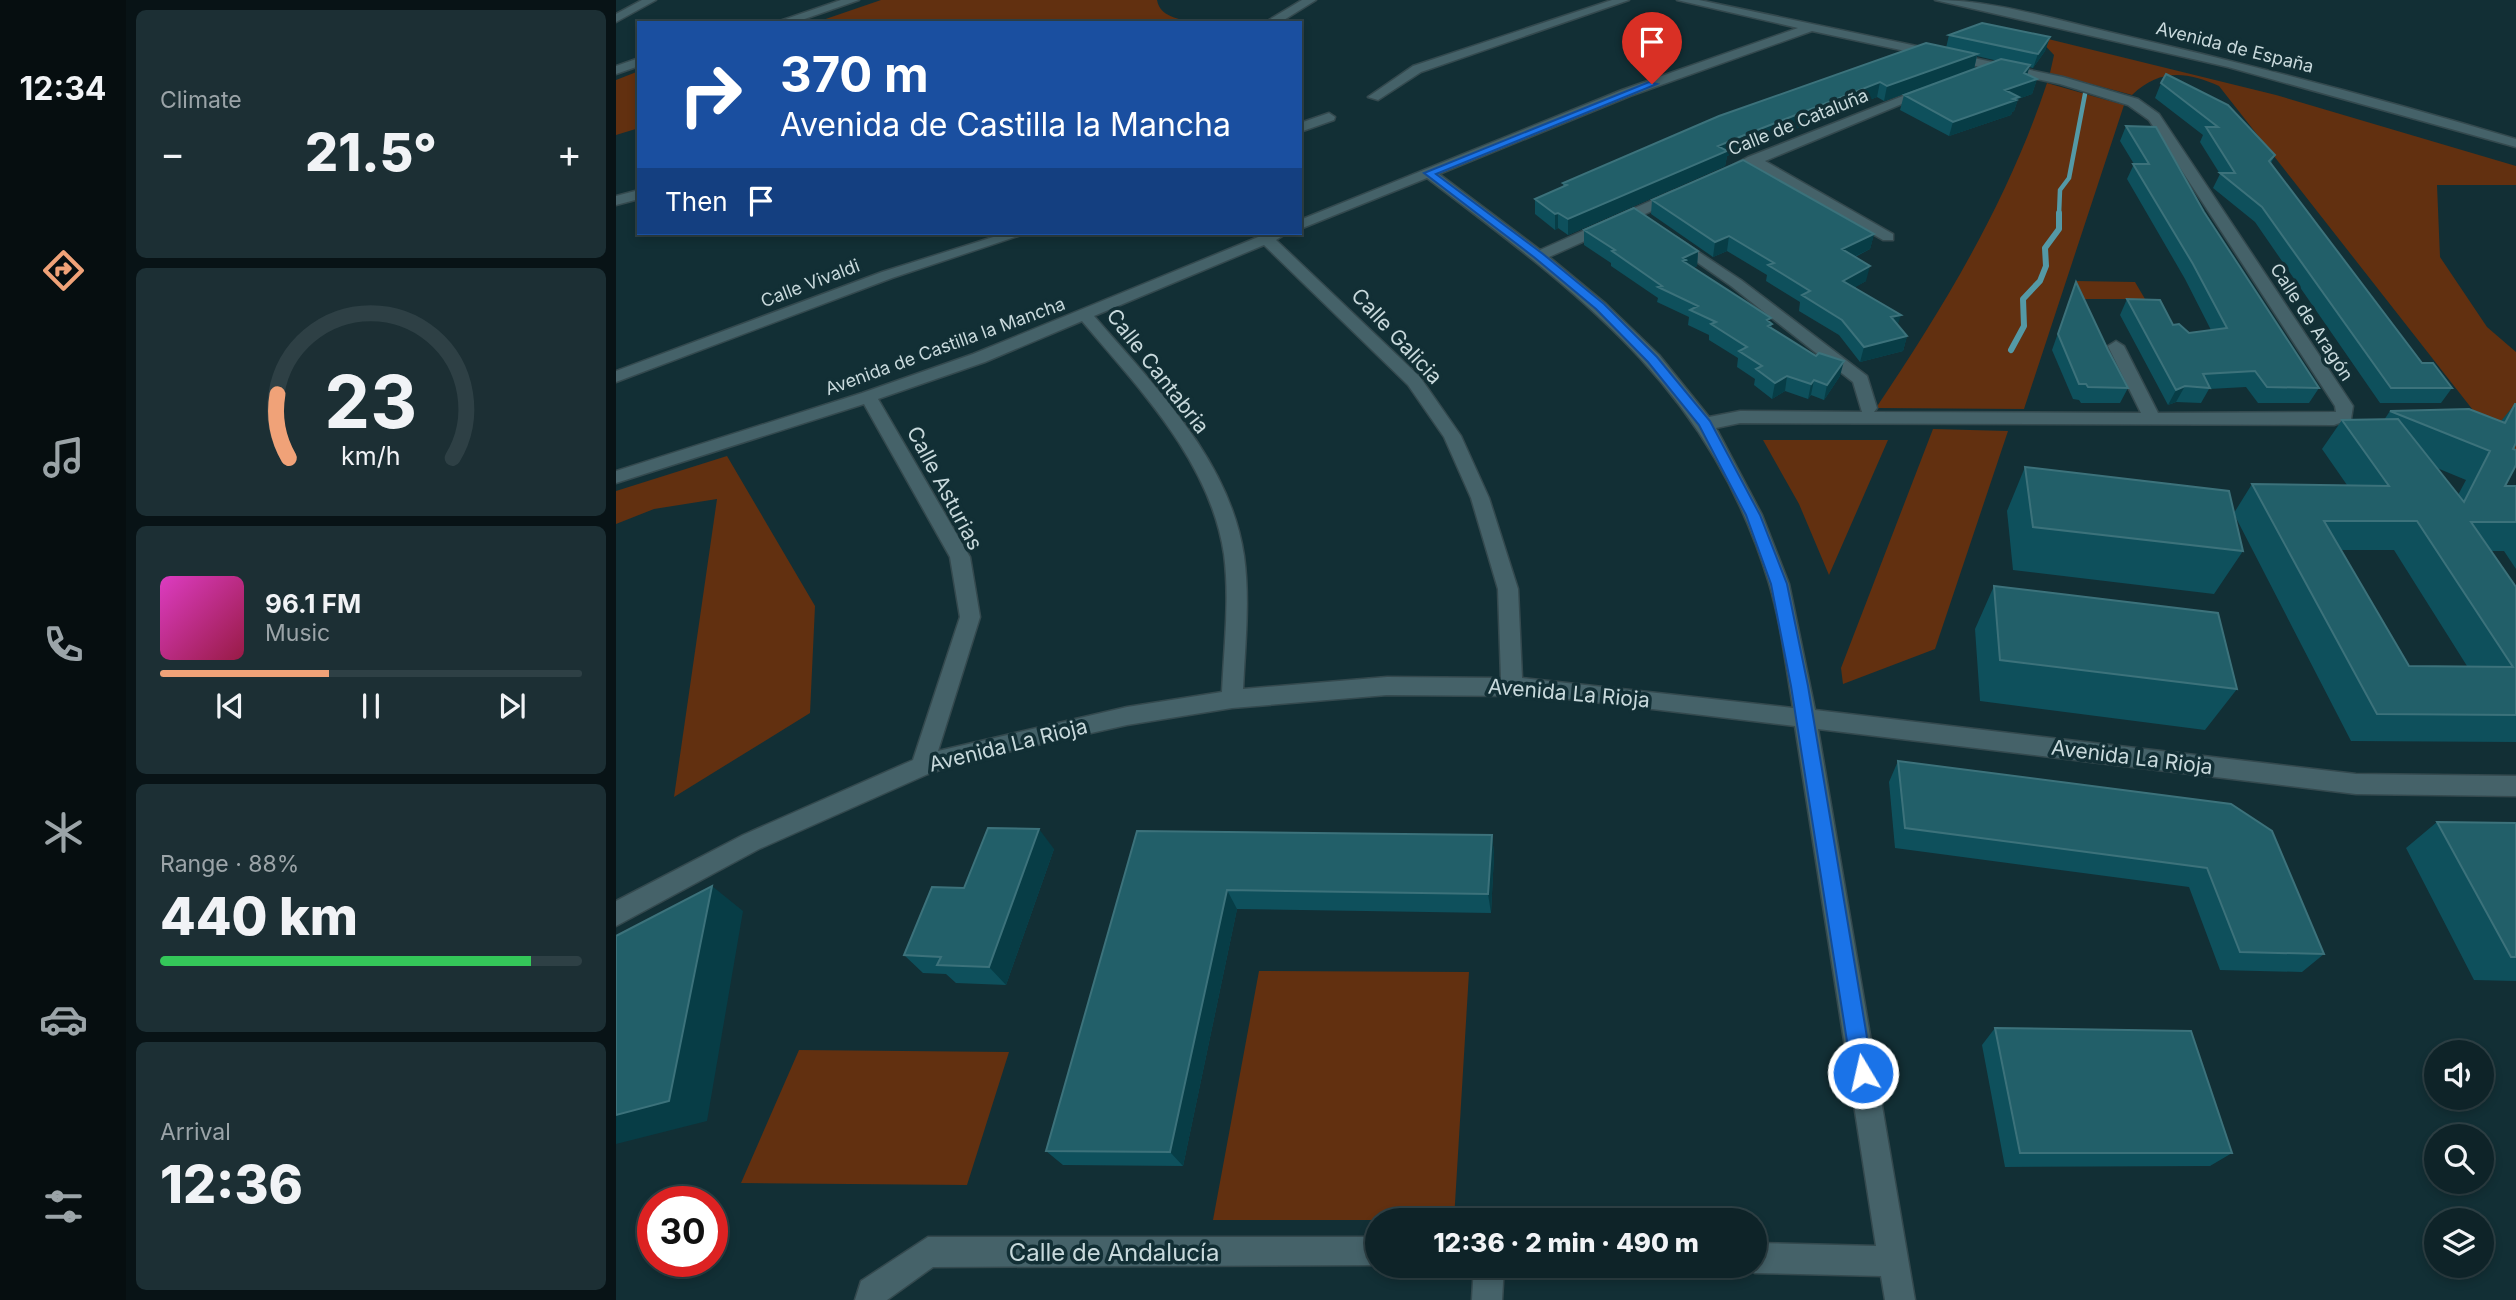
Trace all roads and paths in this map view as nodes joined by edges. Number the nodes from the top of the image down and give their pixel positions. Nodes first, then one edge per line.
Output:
1 (650, 0) edge
2 (853, 0) edge
3 (1310, 0) edge
4 (1623, 0) edge
5 (1683, 0) edge
6 (1941, 0) edge
7 (1989, 0) edge
8 (616, 19) edge
9 (786, 21) edge
10 (1273, 21) edge
11 (1814, 27) junction
12 (637, 63) edge
13 (1998, 67) junction
14 (616, 70) edge
15 (1966, 78) edge
16 (1946, 85) edge
17 (1374, 97) dead end
18 (1329, 117) dead end
19 (1302, 127) edge
20 (2516, 132) edge
21 (2516, 144) edge
22 (1753, 160) junction
23 (1429, 173) junction
24 (637, 195) edge
25 (616, 201) edge
26 (1634, 213) junction
27 (1302, 224) edge
28 (1014, 235) edge
29 (1273, 236) edge
30 (1888, 237) dead end
31 (1539, 256) junction
32 (1085, 315) junction
33 (2116, 346) dead end
34 (616, 377) edge
35 (868, 397) junction
36 (1868, 408) dead end
37 (2153, 420) junction
38 (1705, 424) junction
39 (616, 477) edge
40 (1512, 685) junction
41 (1232, 699) junction
42 (1805, 718) junction
43 (922, 766) junction
44 (2516, 786) edge
45 (616, 914) edge
46 (1365, 1252) edge
47 (1767, 1258) edge
48 (1893, 1261) junction
49 (1488, 1278) edge
50 (870, 1300) edge
51 (1487, 1300) edge
52 (1900, 1300) edge

1 - 8 street
2 - 9 street
3 - 10 street
4 - 17 street
5 - 11 street, Calle de Aragón
6 - 21 street, Avenida de España
7 - 20 street, Avenida de España
11 - 13 street, Calle de Aragón
11 - 23 street
12 - 14 street
13 - 15 street
13 - 37 street, Calle de Aragón
16 - 22 street, Calle de Cataluña
18 - 19 street
22 - 26 street, Calle de Cataluña
22 - 30 street
23 - 27 street
23 - 31 street
24 - 25 street
26 - 31 street, Calle de Cataluña
26 - 36 street
28 - 34 street, Calle Vivaldi
29 - 32 street, Avenida de Castilla la Mancha
29 - 40 street, Calle Galicia
31 - 38 street
32 - 35 street, Avenida de Castilla la Mancha
32 - 41 street, Calle Cantabria
33 - 37 street
35 - 39 street, Avenida de Castilla la Mancha
35 - 43 street, Calle Asturias
37 - 38 street, Calle de Aragón
38 - 42 street
40 - 41 street, Avenida La Rioja
40 - 42 street, Avenida La Rioja
41 - 43 street, Avenida La Rioja
42 - 44 street, Avenida La Rioja
42 - 48 street
43 - 45 street, Avenida La Rioja
46 - 50 street, Calle de Andalucía
47 - 48 street
48 - 52 street
49 - 51 street

